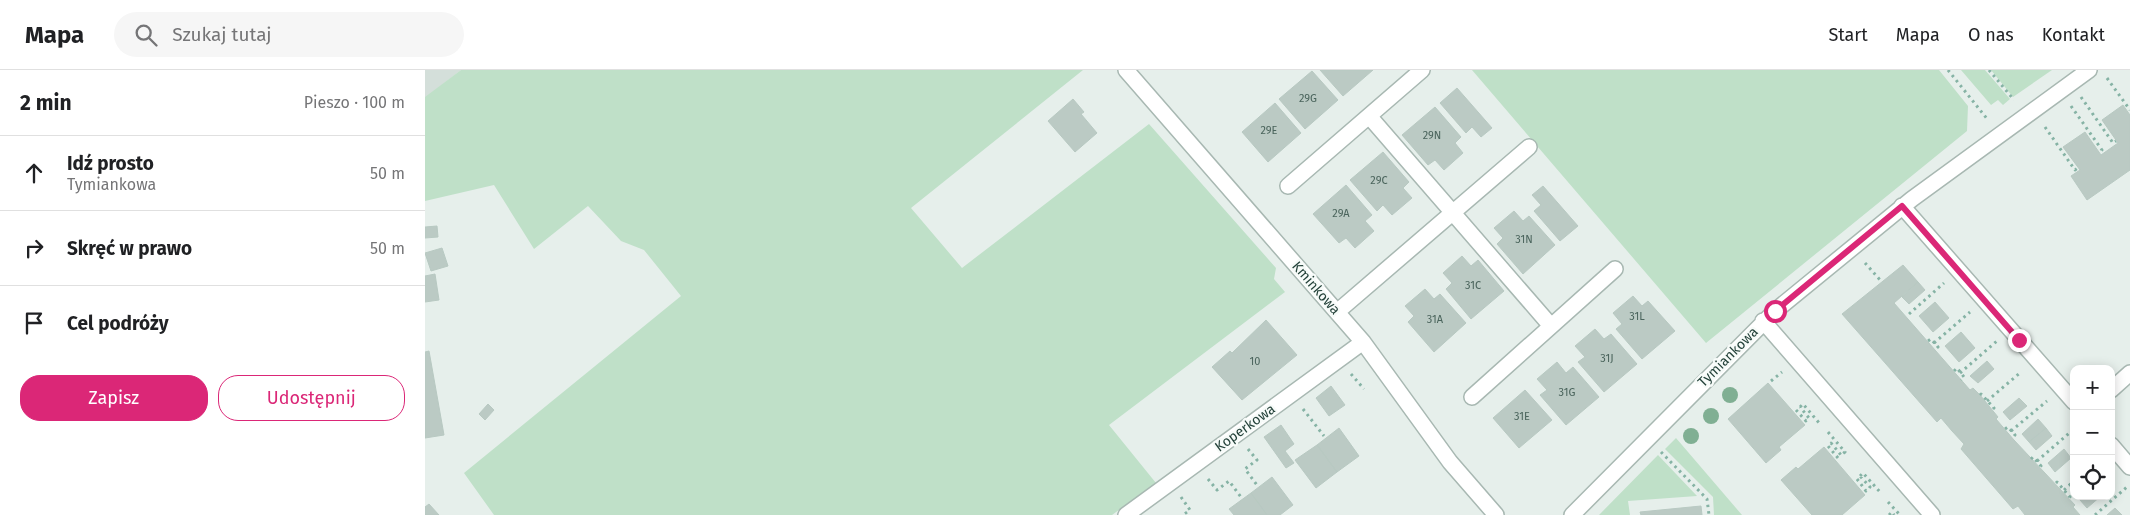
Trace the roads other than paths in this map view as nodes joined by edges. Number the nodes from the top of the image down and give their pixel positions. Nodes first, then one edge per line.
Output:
1 (1126, 70) edge
2 (1422, 70) edge
3 (2089, 70) edge
4 (1369, 116) junction
5 (1529, 147) dead end
6 (1289, 186) dead end
7 (1902, 206) junction
8 (1453, 213) junction
9 (1615, 269) dead end
10 (1337, 312) junction
11 (1763, 322) junction
12 (1551, 326) junction
13 (1363, 342) junction
14 (2130, 373) edge
15 (2115, 386) edge
16 (1472, 397) dead end
17 (2070, 397) edge
18 (2115, 450) edge
19 (2130, 467) edge
20 (1126, 515) edge
21 (1496, 515) edge
22 (1572, 515) edge
23 (1932, 515) edge

1 - 10 street, Kminkowa
2 - 4 street
3 - 7 street, Tymiankowa
4 - 6 street
4 - 8 street
5 - 8 street
7 - 11 street, Tymiankowa
7 - 17 street
8 - 10 street
8 - 12 street
9 - 12 street
10 - 13 street, Kminkowa
11 - 22 street, Tymiankowa
11 - 23 street
12 - 16 street
13 - 20 street, Koperkowa
13 - 21 street, Kminkowa
14 - 15 street
18 - 19 street

